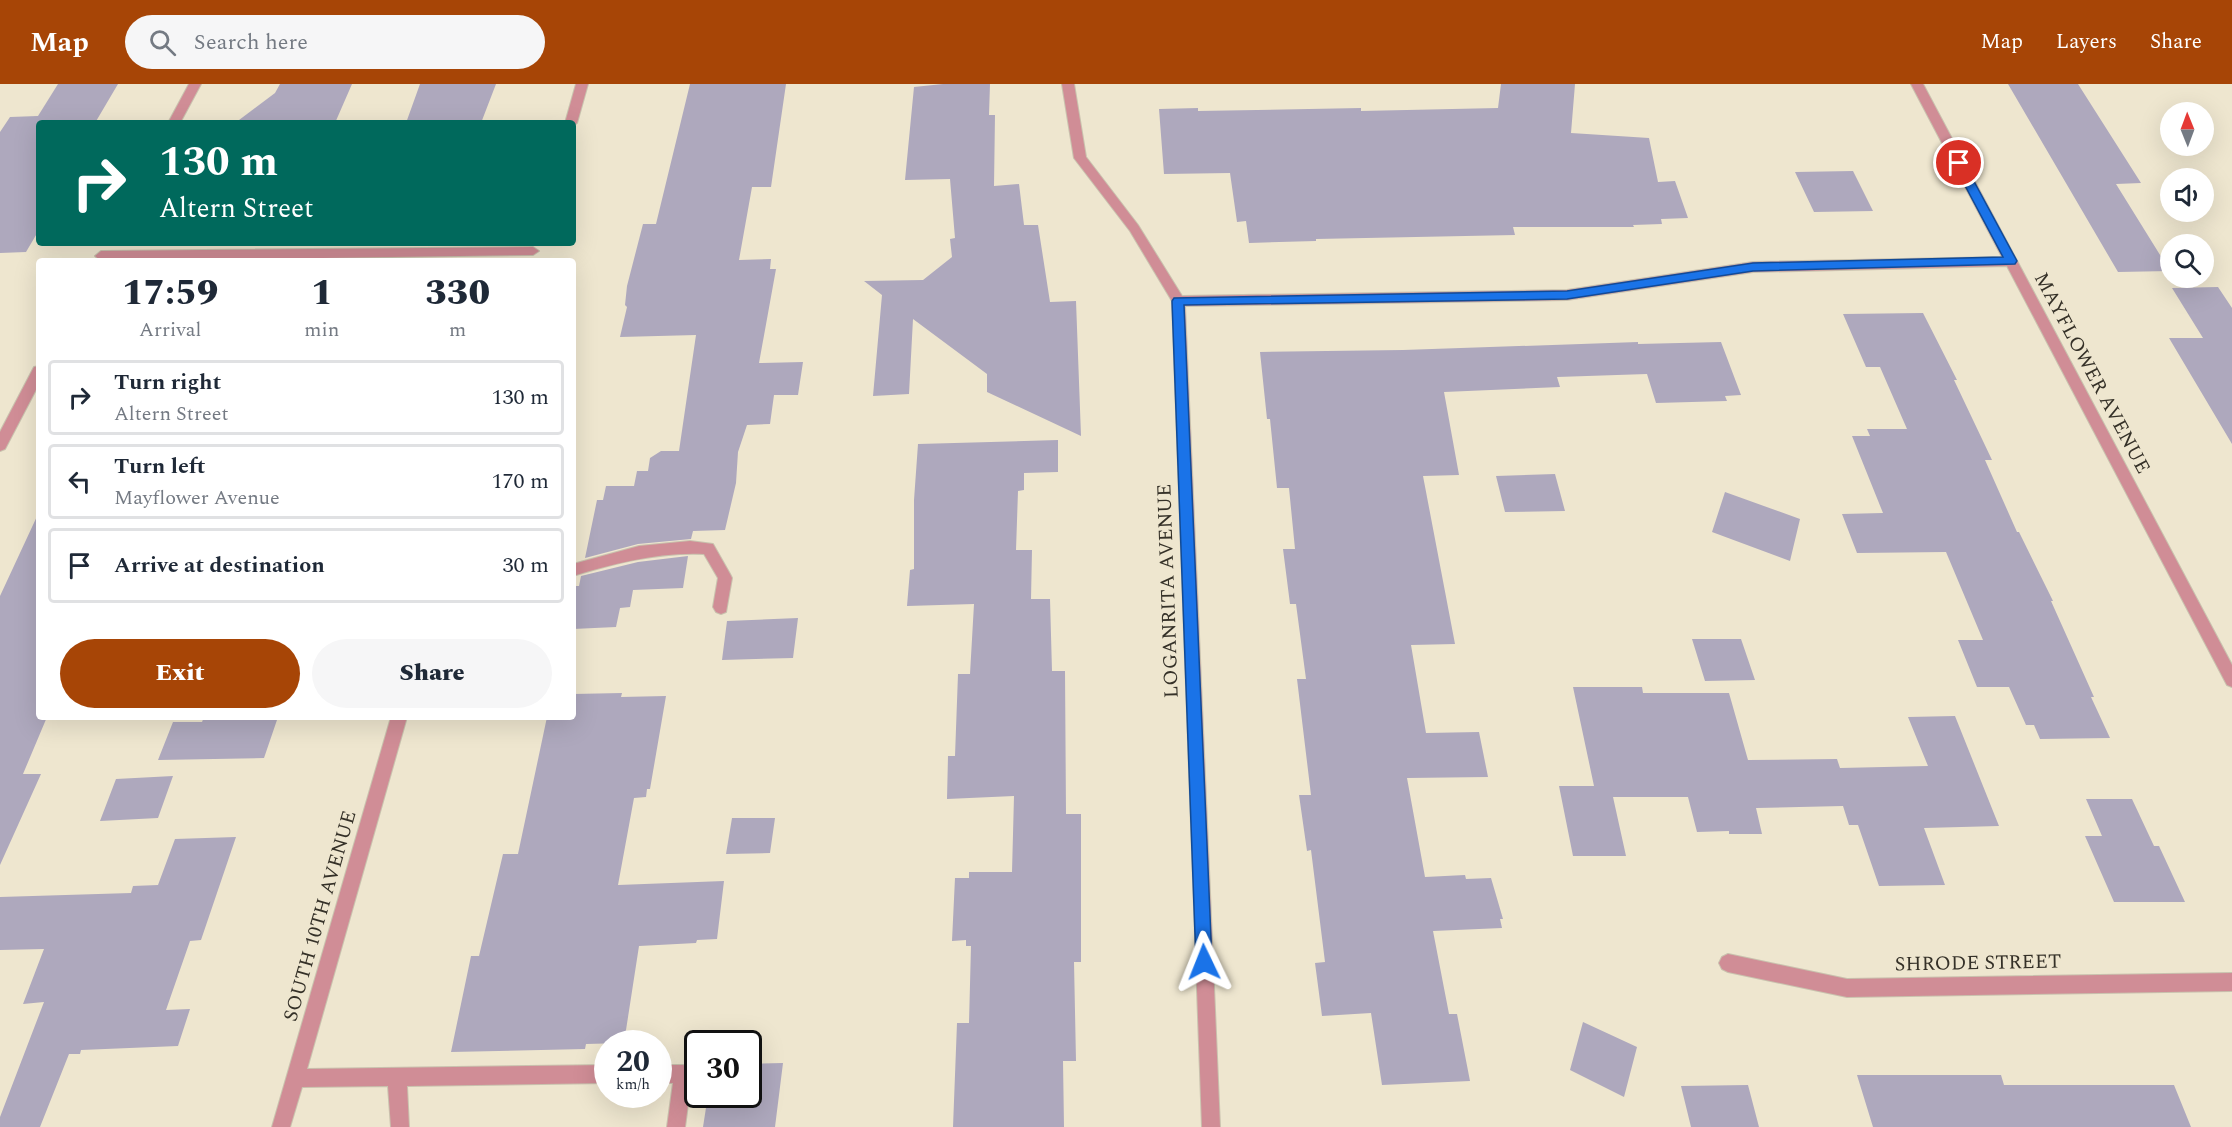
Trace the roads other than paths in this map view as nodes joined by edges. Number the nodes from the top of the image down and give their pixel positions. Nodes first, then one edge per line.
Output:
1 (195, 84) edge
2 (582, 84) edge
3 (1068, 84) edge
4 (1917, 84) edge
5 (176, 120) edge
6 (572, 120) edge
7 (533, 252) edge
8 (99, 258) edge
9 (2011, 261) junction
10 (1178, 301) junction
11 (36, 377) edge
12 (0, 445) edge
13 (576, 569) edge
14 (721, 607) dead end
15 (2232, 680) edge
16 (398, 720) edge
17 (1728, 963) dead end
18 (2232, 982) edge
19 (594, 1074) edge
20 (672, 1074) edge
21 (397, 1076) junction
22 (295, 1078) junction
23 (281, 1127) edge
24 (400, 1127) edge
25 (676, 1127) edge
26 (1211, 1127) edge

1 - 5 street
2 - 6 street
3 - 10 street, LOGANRITA AVENUE
4 - 9 street, MAYFLOWER AVENUE
7 - 8 street
9 - 10 street
9 - 15 street, MAYFLOWER AVENUE
10 - 26 street, LOGANRITA AVENUE
11 - 12 street
13 - 14 street
16 - 22 street, SOUTH 10TH AVENUE
17 - 18 street, SHRODE STREET
19 - 21 street
20 - 25 street
21 - 22 street
21 - 24 street
22 - 23 street, SOUTH 10TH AVENUE

